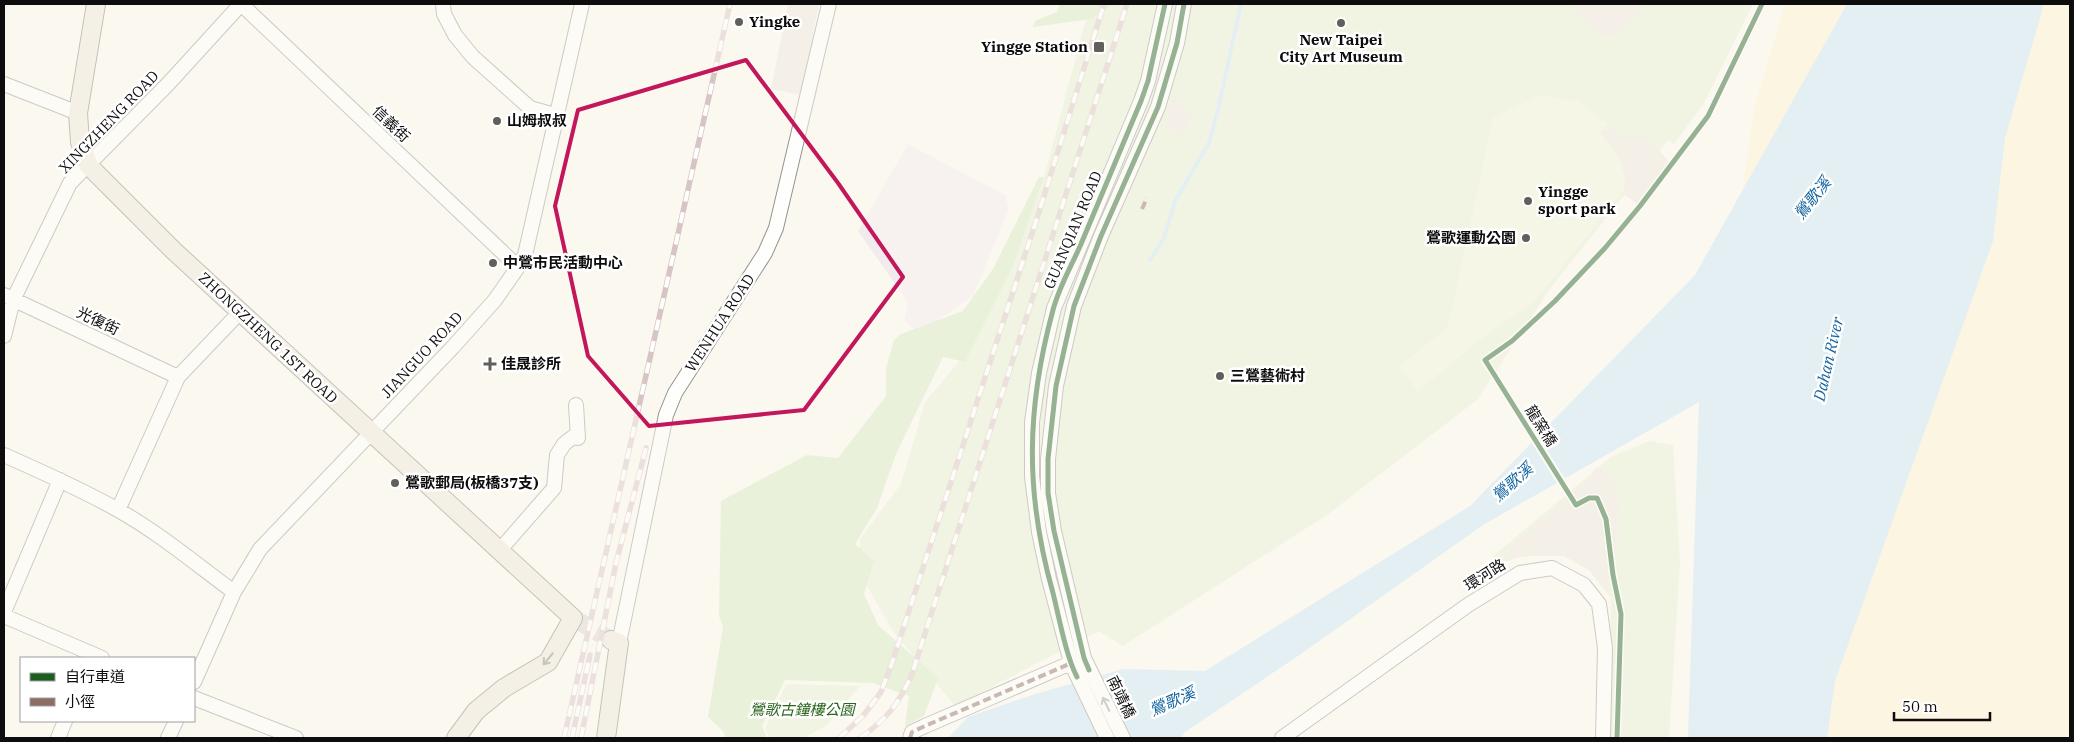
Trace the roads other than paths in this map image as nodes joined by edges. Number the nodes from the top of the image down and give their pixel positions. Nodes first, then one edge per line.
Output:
1 (96, 4) edge
2 (241, 4) edge
3 (443, 4) edge
4 (582, 4) edge
5 (829, 4) edge
6 (1165, 4) edge
7 (1184, 4) edge
8 (4, 84) edge
9 (78, 113) junction
10 (558, 116) junction
11 (89, 166) junction
12 (518, 267) junction
13 (9, 297) edge
14 (240, 312) junction
15 (4, 336) edge
16 (178, 377) junction
17 (576, 405) dead end
18 (370, 433) junction
19 (4, 455) edge
20 (60, 480) junction
21 (118, 510) junction
22 (499, 551) junction
23 (234, 592) junction
24 (4, 614) edge
25 (615, 642) joint
26 (96, 657) edge
27 (1080, 667) junction
28 (195, 680) edge
29 (195, 698) edge
30 (65, 722) edge
31 (176, 722) edge
32 (58, 738) edge
33 (168, 738) edge
34 (296, 738) edge
35 (456, 738) edge
36 (606, 738) edge
37 (910, 738) edge
38 (1108, 738) edge
39 (1123, 738) edge
40 (1282, 738) edge
41 (1603, 738) edge

1 - 9 main road, ZHONGZHENG 1ST ROAD
2 - 11 street, XINGZHENG ROAD
2 - 12 street, 信義街
3 - 10 street
4 - 10 street, JIANGUO ROAD
5 - 25 street, WENHUA ROAD
6 - 27 street, GUANQIAN ROAD
7 - 27 street, GUANQIAN ROAD
8 - 9 street
9 - 11 main road, ZHONGZHENG 1ST ROAD
10 - 12 street, JIANGUO ROAD
11 - 13 street, XINGZHENG ROAD
11 - 14 main road, ZHONGZHENG 1ST ROAD
12 - 18 street, JIANGUO ROAD
13 - 15 street, XINGZHENG ROAD
13 - 16 street, 光復街
14 - 16 street
14 - 18 main road, ZHONGZHENG 1ST ROAD
16 - 21 street
17 - 22 street
18 - 22 main road, ZHONGZHENG 1ST ROAD
18 - 23 street, JIANGUO ROAD
19 - 20 street
20 - 21 street
20 - 24 street
21 - 23 street
22 -> 35 main road, ZHONGZHENG 1ST ROAD
23 - 28 street, JIANGUO ROAD
24 - 26 street
25 - 36 main road, WENHUA ROAD
27 - 37 street
27 - 38 street, 南靖橋
39 -> 27 street, 南靖橋
29 - 34 street
30 - 32 street
31 - 33 street
40 - 41 street, 環河路

